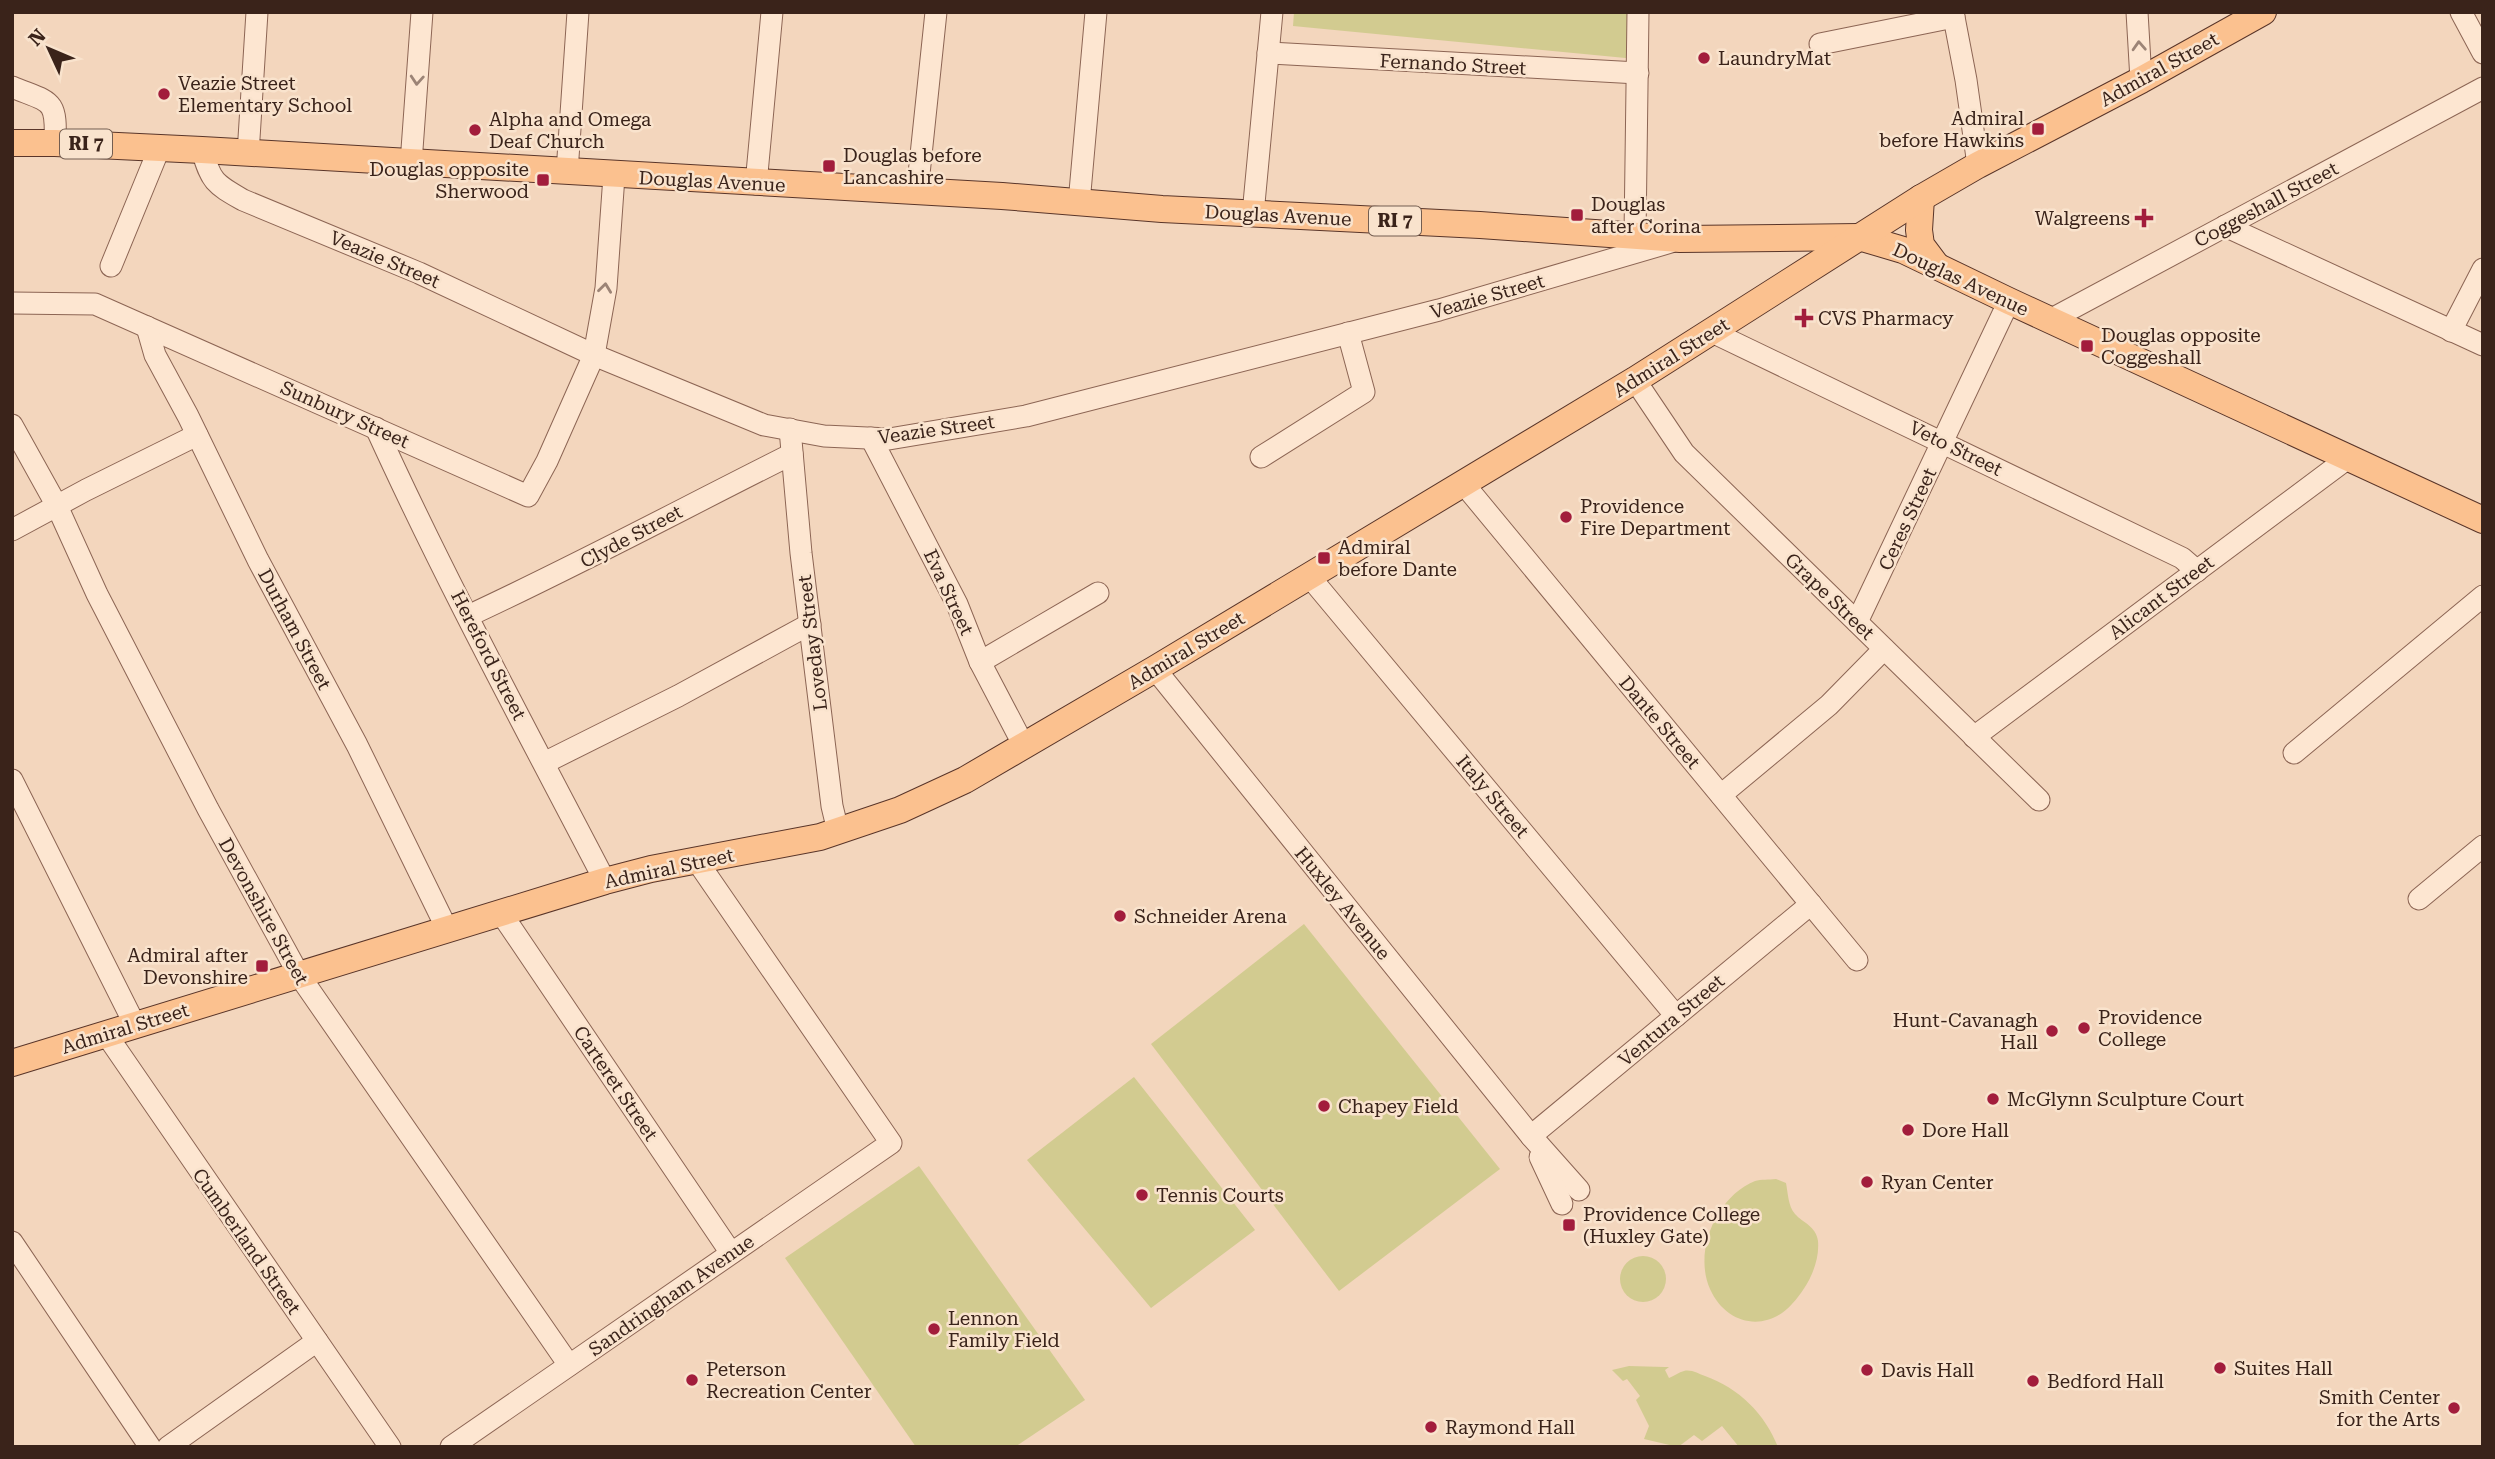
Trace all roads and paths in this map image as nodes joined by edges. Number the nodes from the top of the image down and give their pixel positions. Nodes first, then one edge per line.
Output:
1 (257, 12) edge
2 (422, 12) edge
3 (578, 12) edge
4 (772, 12) edge
5 (936, 12) edge
6 (1096, 12) edge
7 (1272, 12) edge
8 (1638, 12) edge
9 (2137, 12) edge
10 (2263, 12) edge
11 (2461, 12) edge
12 (1953, 15) edge
13 (1820, 44) dead end
14 (1268, 53) junction
15 (2483, 53) edge
16 (1638, 73) junction
17 (2141, 80) junction
18 (12, 87) edge
19 (2483, 88) edge
20 (55, 142) junction
21 (12, 144) edge
22 (159, 149) junction
23 (202, 150) junction
24 (248, 154) junction
25 (411, 163) junction
26 (1978, 165) junction
27 (567, 172) junction
28 (614, 176) junction
29 (756, 184) junction
30 (918, 193) junction
31 (1921, 198) junction
32 (1079, 203) junction
33 (1253, 214) junction
34 (2225, 226) junction
35 (1634, 235) junction
36 (1859, 237) junction
37 (1680, 239) junction
38 (1936, 265) junction
39 (111, 267) dead end
40 (2483, 269) edge
41 (2010, 301) junction
42 (12, 303) edge
43 (2050, 320) junction
44 (147, 327) junction
45 (2451, 331) junction
46 (1712, 332) junction
47 (1348, 333) junction
48 (2483, 345) edge
49 (594, 355) junction
50 (1635, 380) junction
51 (12, 425) edge
52 (376, 428) junction
53 (790, 429) junction
54 (197, 435) junction
55 (871, 438) junction
56 (1943, 442) junction
57 (792, 454) junction
58 (1261, 457) dead end
59 (2348, 458) junction
60 (1463, 483) junction
61 (57, 506) junction
62 (2483, 520) edge
63 (12, 530) edge
64 (2197, 571) junction
65 (1309, 576) junction
66 (1098, 593) dead end
67 (2483, 596) edge
68 (468, 617) junction
69 (1857, 622) junction
70 (810, 624) junction
71 (1884, 649) junction
72 (980, 662) junction
73 (1156, 669) junction
74 (1974, 737) junction
75 (1024, 746) junction
76 (2294, 753) dead end
77 (544, 763) junction
78 (12, 780) edge
79 (1721, 795) junction
80 (2039, 800) dead end
81 (838, 831) junction
82 (2483, 846) edge
83 (697, 861) junction
84 (605, 881) junction
85 (2419, 899) dead end
86 (1811, 904) junction
87 (501, 913) junction
88 (447, 929) junction
89 (1857, 960) dead end
90 (299, 975) junction
91 (1676, 1016) junction
92 (135, 1025) junction
93 (106, 1034) junction
94 (12, 1063) edge
95 (1531, 1136) junction
96 (1579, 1190) dead end
97 (1562, 1203) dead end
98 (12, 1242) edge
99 (732, 1254) junction
100 (317, 1341) junction
101 (569, 1365) junction
102 (150, 1447) edge
103 (168, 1447) edge
104 (390, 1447) edge
105 (452, 1447) edge

1 - 24 street
2 -> 25 street
3 - 27 street
4 - 29 street
5 - 30 street
6 - 32 street
7 - 14 street
8 - 16 street
17 -> 9 street
10 - 17 main road, Admiral Street
11 - 15 street
12 - 13 street
12 - 26 street
14 - 16 street, Fernando Street
14 - 33 street
16 - 35 street
17 - 26 main road, Admiral Street
18 - 20 street
19 - 34 street, Coggeshall Street
20 - 21 main road, Douglas Avenue / RI 7
20 - 22 main road, Douglas Avenue / RI 7
22 - 23 main road, Douglas Avenue / RI 7
22 - 39 street
23 - 24 main road, Douglas Avenue / RI 7
23 - 49 street, Veazie Street
24 - 25 main road, Douglas Avenue / RI 7
25 - 27 main road, Douglas Avenue / RI 7
26 - 31 main road, Admiral Street
27 - 28 main road, Douglas Avenue / RI 7
28 - 29 main road, Douglas Avenue / RI 7
49 -> 28 street
29 - 30 main road, Douglas Avenue / RI 7
30 - 32 main road, Douglas Avenue / RI 7
31 - 36 main road, Admiral Street
31 - 38 main road
32 - 33 main road, Douglas Avenue / RI 7
33 - 35 main road, Douglas Avenue / RI 7
34 - 43 street, Coggeshall Street
34 - 45 street
35 - 37 main road, Douglas Avenue / RI 7
36 - 37 main road, Douglas Avenue / RI 7
36 - 38 main road, Douglas Avenue / RI 7
36 - 46 main road, Admiral Street
37 - 47 street, Veazie Street
38 - 41 main road, Douglas Avenue / RI 7
40 - 45 street
41 - 43 main road, Douglas Avenue / RI 7
41 - 56 street, Ceres Street
42 - 44 street, Sunbury Street
43 - 59 main road, Douglas Avenue / RI 7
44 - 52 street, Sunbury Street
44 - 54 street, Durham Street
45 - 48 street
46 - 50 main road, Admiral Street
46 - 56 street, Veto Street
47 - 55 street, Veazie Street
47 - 58 street
49 - 52 street, Sunbury Street
49 - 53 street, Veazie Street
50 - 60 main road, Admiral Street
50 - 69 street, Grape Street
51 - 61 street, Devonshire Street
52 - 68 street, Hereford Street
53 - 55 street, Veazie Street
53 - 57 street, Loveday Street
54 - 61 street
54 - 88 street, Durham Street
55 - 72 street, Eva Street
56 - 64 street, Veto Street
56 - 69 street, Ceres Street
57 - 68 street, Clyde Street
57 - 70 street, Loveday Street
59 - 62 main road, Douglas Avenue / RI 7
59 - 64 street, Alicant Street
60 - 65 main road, Admiral Street
60 - 79 street, Dante Street
61 - 63 street
61 - 90 street, Devonshire Street
64 - 74 street, Alicant Street
65 - 73 main road, Admiral Street
65 - 91 street, Italy Street
66 - 72 street
67 - 76 street
68 - 77 street, Hereford Street
69 - 71 street, Grape Street
70 - 77 street
70 - 81 street, Loveday Street
71 - 74 street, Grape Street
71 - 79 street
72 - 75 street, Eva Street
73 - 75 main road, Admiral Street
73 - 95 street, Huxley Avenue
74 - 80 street, Grape Street
75 - 81 main road, Admiral Street
77 - 84 street, Hereford Street
78 - 92 street
79 - 86 street, Dante Street
81 - 83 main road, Admiral Street
82 - 85 street
83 - 84 main road, Admiral Street
83 - 99 street, Sandringham Avenue
84 - 87 main road, Admiral Street
86 - 89 street, Dante Street
86 - 91 street, Ventura Street
87 - 88 main road, Admiral Street
87 - 99 street, Carteret Street
88 - 90 main road, Admiral Street
90 - 92 main road, Admiral Street
90 - 101 street, Devonshire Street
91 - 95 street, Ventura Street
92 - 93 main road, Admiral Street
93 - 94 main road, Admiral Street
93 - 100 street, Cumberland Street
95 - 96 street, Huxley Avenue
95 - 97 street, Huxley Avenue
98 - 102 street
99 - 101 street, Sandringham Avenue
100 - 103 street
100 - 104 street, Cumberland Street
101 - 105 street, Sandringham Avenue

